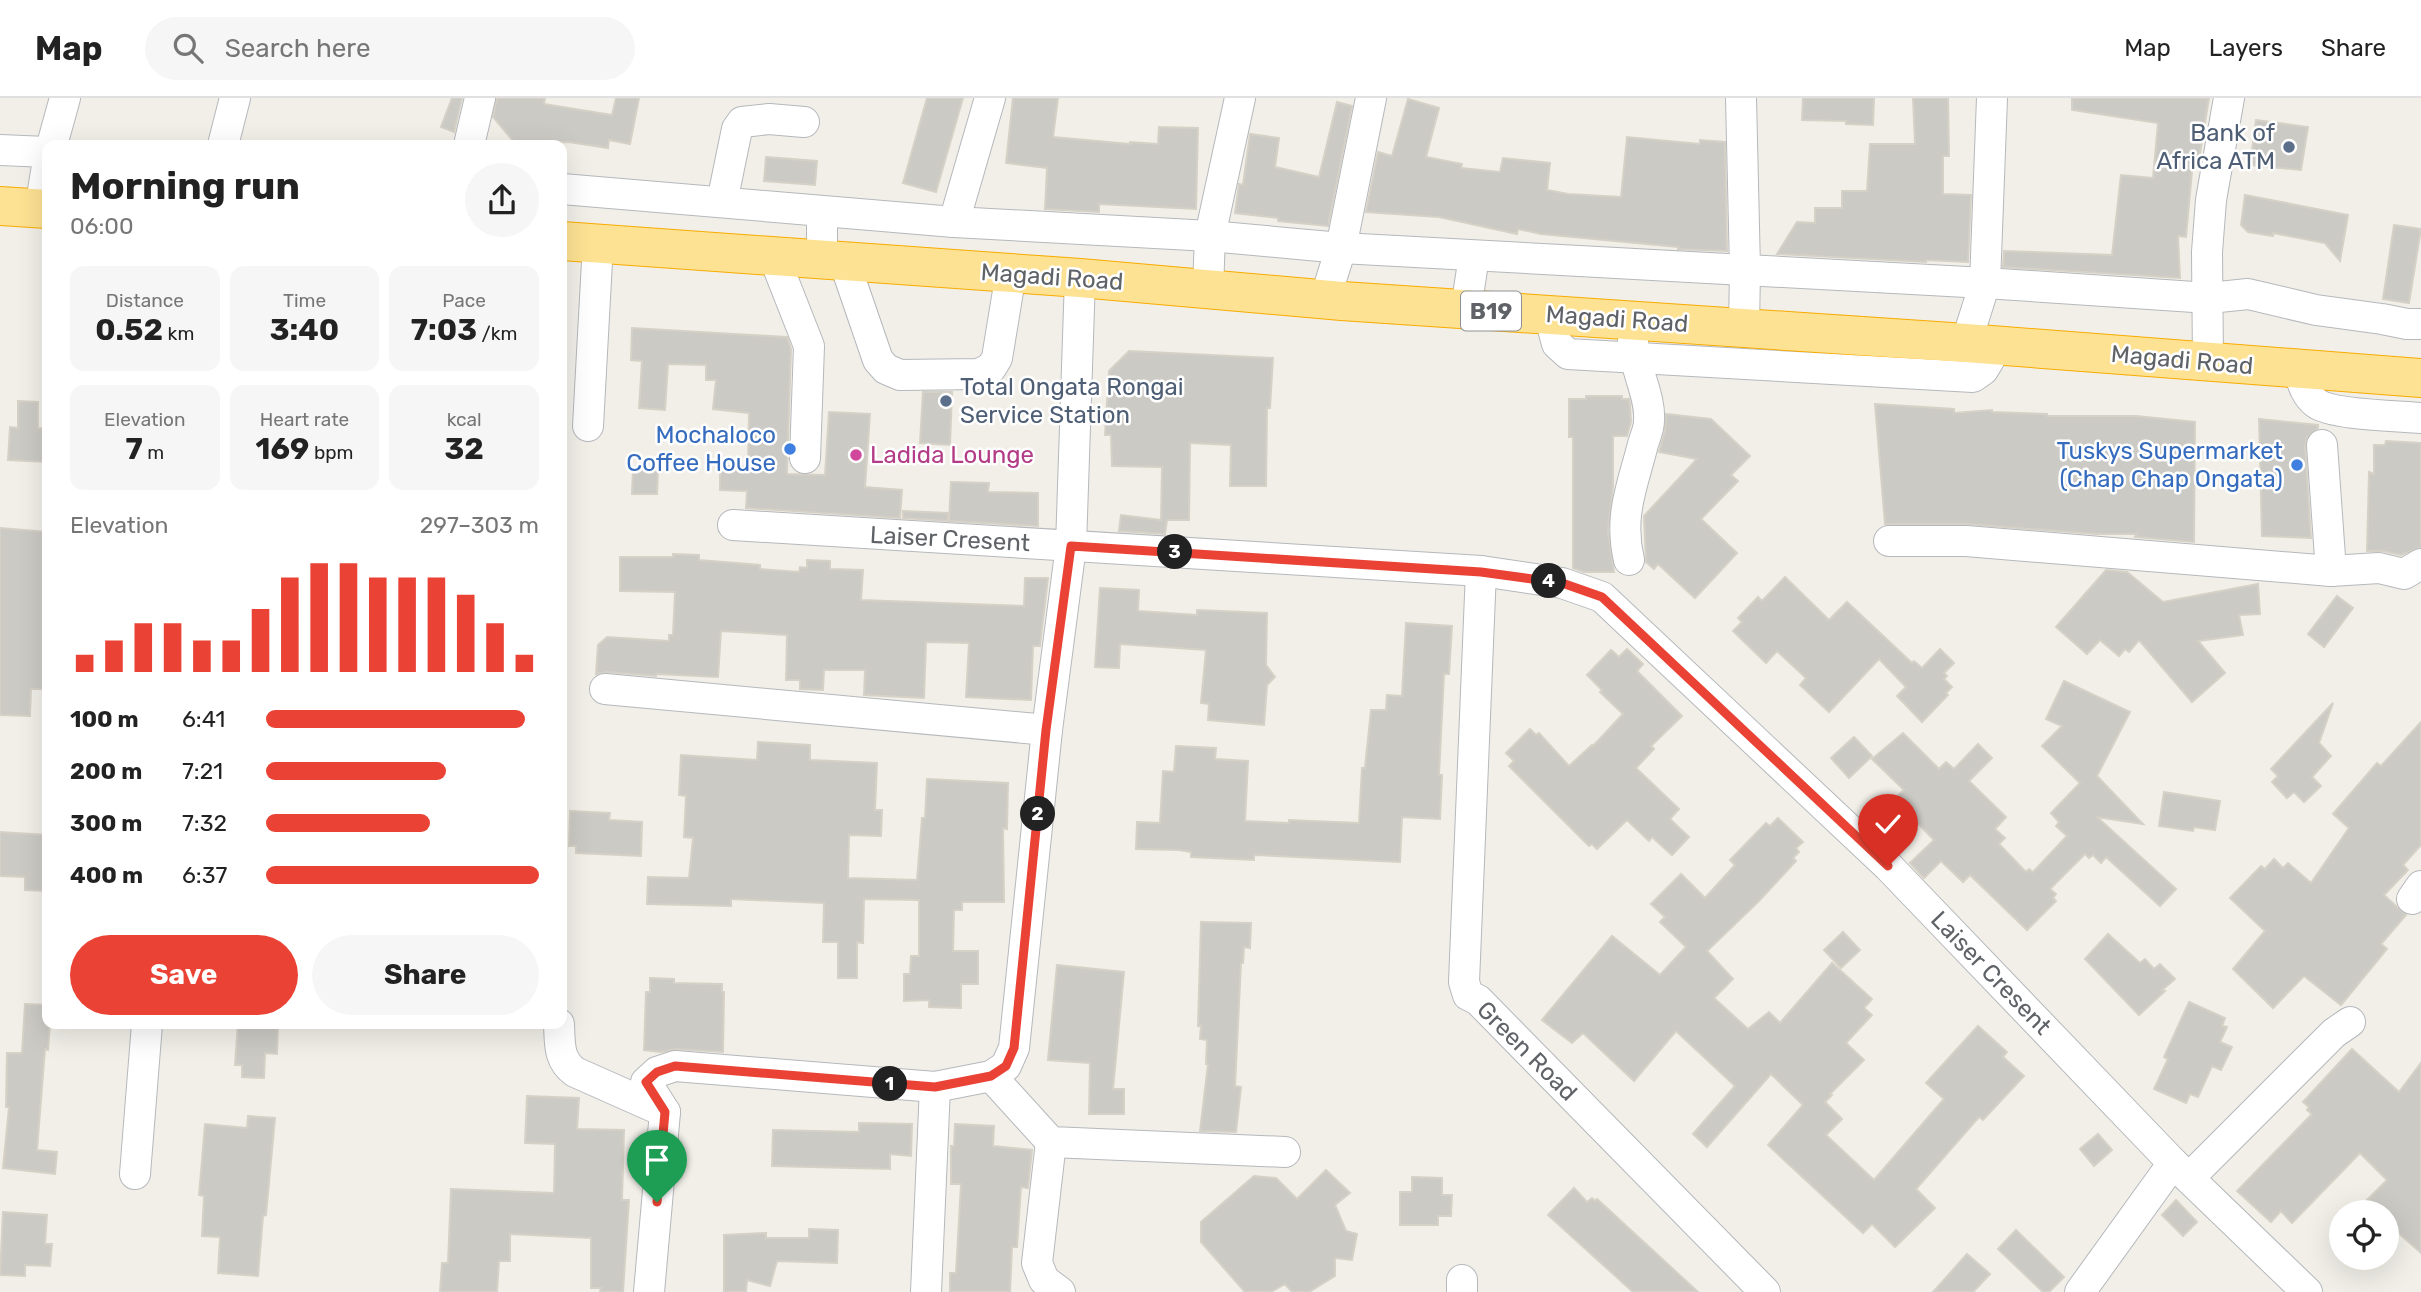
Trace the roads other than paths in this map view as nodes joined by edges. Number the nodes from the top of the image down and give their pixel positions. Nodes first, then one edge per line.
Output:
1 (65, 98) edge
2 (235, 98) edge
3 (480, 98) edge
4 (990, 98) edge
5 (1240, 98) edge
6 (1371, 98) edge
7 (1741, 98) edge
8 (1992, 98) edge
9 (2229, 98) edge
10 (804, 122) dead end
11 (53, 140) edge
12 (224, 140) edge
13 (470, 140) edge
14 (0, 150) edge
15 (42, 152) edge
16 (567, 189) edge
17 (722, 202) junction
18 (0, 206) edge
19 (42, 209) edge
20 (822, 211) junction
21 (954, 222) junction
22 (1210, 236) junction
23 (580, 242) edge
24 (1341, 248) junction
25 (1474, 256) junction
26 (774, 257) junction
27 (833, 260) junction
28 (1745, 269) junction
29 (1011, 273) junction
30 (1080, 278) junction
31 (1985, 283) junction
32 (1208, 289) junction
33 (2209, 298) junction
34 (1325, 299) junction
35 (1466, 309) junction
36 (1549, 314) junction
37 (2421, 324) edge
38 (1744, 327) junction
39 (1655, 333) junction
40 (1982, 344) junction
41 (1633, 359) junction
42 (2208, 363) junction
43 (2298, 369) junction
44 (2421, 378) edge
45 (2421, 418) edge
46 (587, 426) dead end
47 (2322, 445) dead end
48 (805, 458) dead end
49 (733, 526) dead end
50 (1889, 541) dead end
51 (1071, 546) junction
52 (1629, 560) dead end
53 (2421, 564) edge
54 (2331, 571) junction
55 (1481, 572) junction
56 (606, 689) dead end
57 (1046, 730) junction
58 (2350, 1022) dead end
59 (147, 1029) edge
60 (559, 1029) edge
61 (991, 1076) junction
62 (935, 1087) junction
63 (665, 1112) junction
64 (1051, 1142) junction
65 (1285, 1152) dead end
66 (2181, 1170) junction
67 (135, 1174) dead end
68 (649, 1292) edge
69 (926, 1292) edge
70 (1060, 1292) edge
71 (1765, 1292) edge
72 (2080, 1292) edge
73 (2307, 1292) edge

1 - 11 street
2 - 12 street
3 - 13 street
4 - 21 street
5 - 22 street
6 - 24 street
7 - 28 street
8 - 31 street
9 - 33 street
10 - 17 street
14 - 15 street
16 - 17 street
17 - 20 street
18 - 19 highway
20 - 21 street
20 - 27 street
21 - 22 street
22 - 24 street
22 - 32 street
23 - 26 highway, Magadi Road / B19
23 - 46 street
24 - 25 street
24 - 34 street
25 - 28 street
25 - 35 street
26 - 27 highway, Magadi Road / B19
26 - 48 street
27 - 29 highway, Magadi Road / B19
27 - 29 street
28 - 31 street
28 - 38 street
29 - 30 highway, Magadi Road / B19
30 - 32 highway, Magadi Road / B19
30 - 51 street
31 - 33 street
31 - 40 street
32 - 34 highway, Magadi Road / B19
33 - 37 street
33 - 42 street
34 - 35 highway, Magadi Road / B19
35 - 36 highway, Magadi Road / B19
36 - 39 highway, Magadi Road / B19
36 - 41 street
38 - 39 highway, Magadi Road / B19
38 - 40 highway, Magadi Road / B19
39 - 40 street
39 - 41 street
39 - 41 street
40 - 42 highway, Magadi Road / B19
41 - 52 street
42 - 43 highway, Magadi Road / B19
43 - 44 highway, Magadi Road / B19
43 - 45 street
47 - 54 street
49 - 51 street, Laiser Cresent
50 - 54 street
51 - 55 street, Laiser Cresent
51 - 57 street
53 - 54 street
55 - 66 street, Laiser Cresent
55 - 71 street, Green Road
56 - 57 street
57 - 61 street
58 - 66 street
59 - 67 street
60 - 63 street
61 - 62 street
61 - 64 street
62 - 63 street
62 - 69 street
63 - 68 street
64 - 65 street
64 - 70 street
66 - 72 street
66 - 73 street, Laiser Cresent

